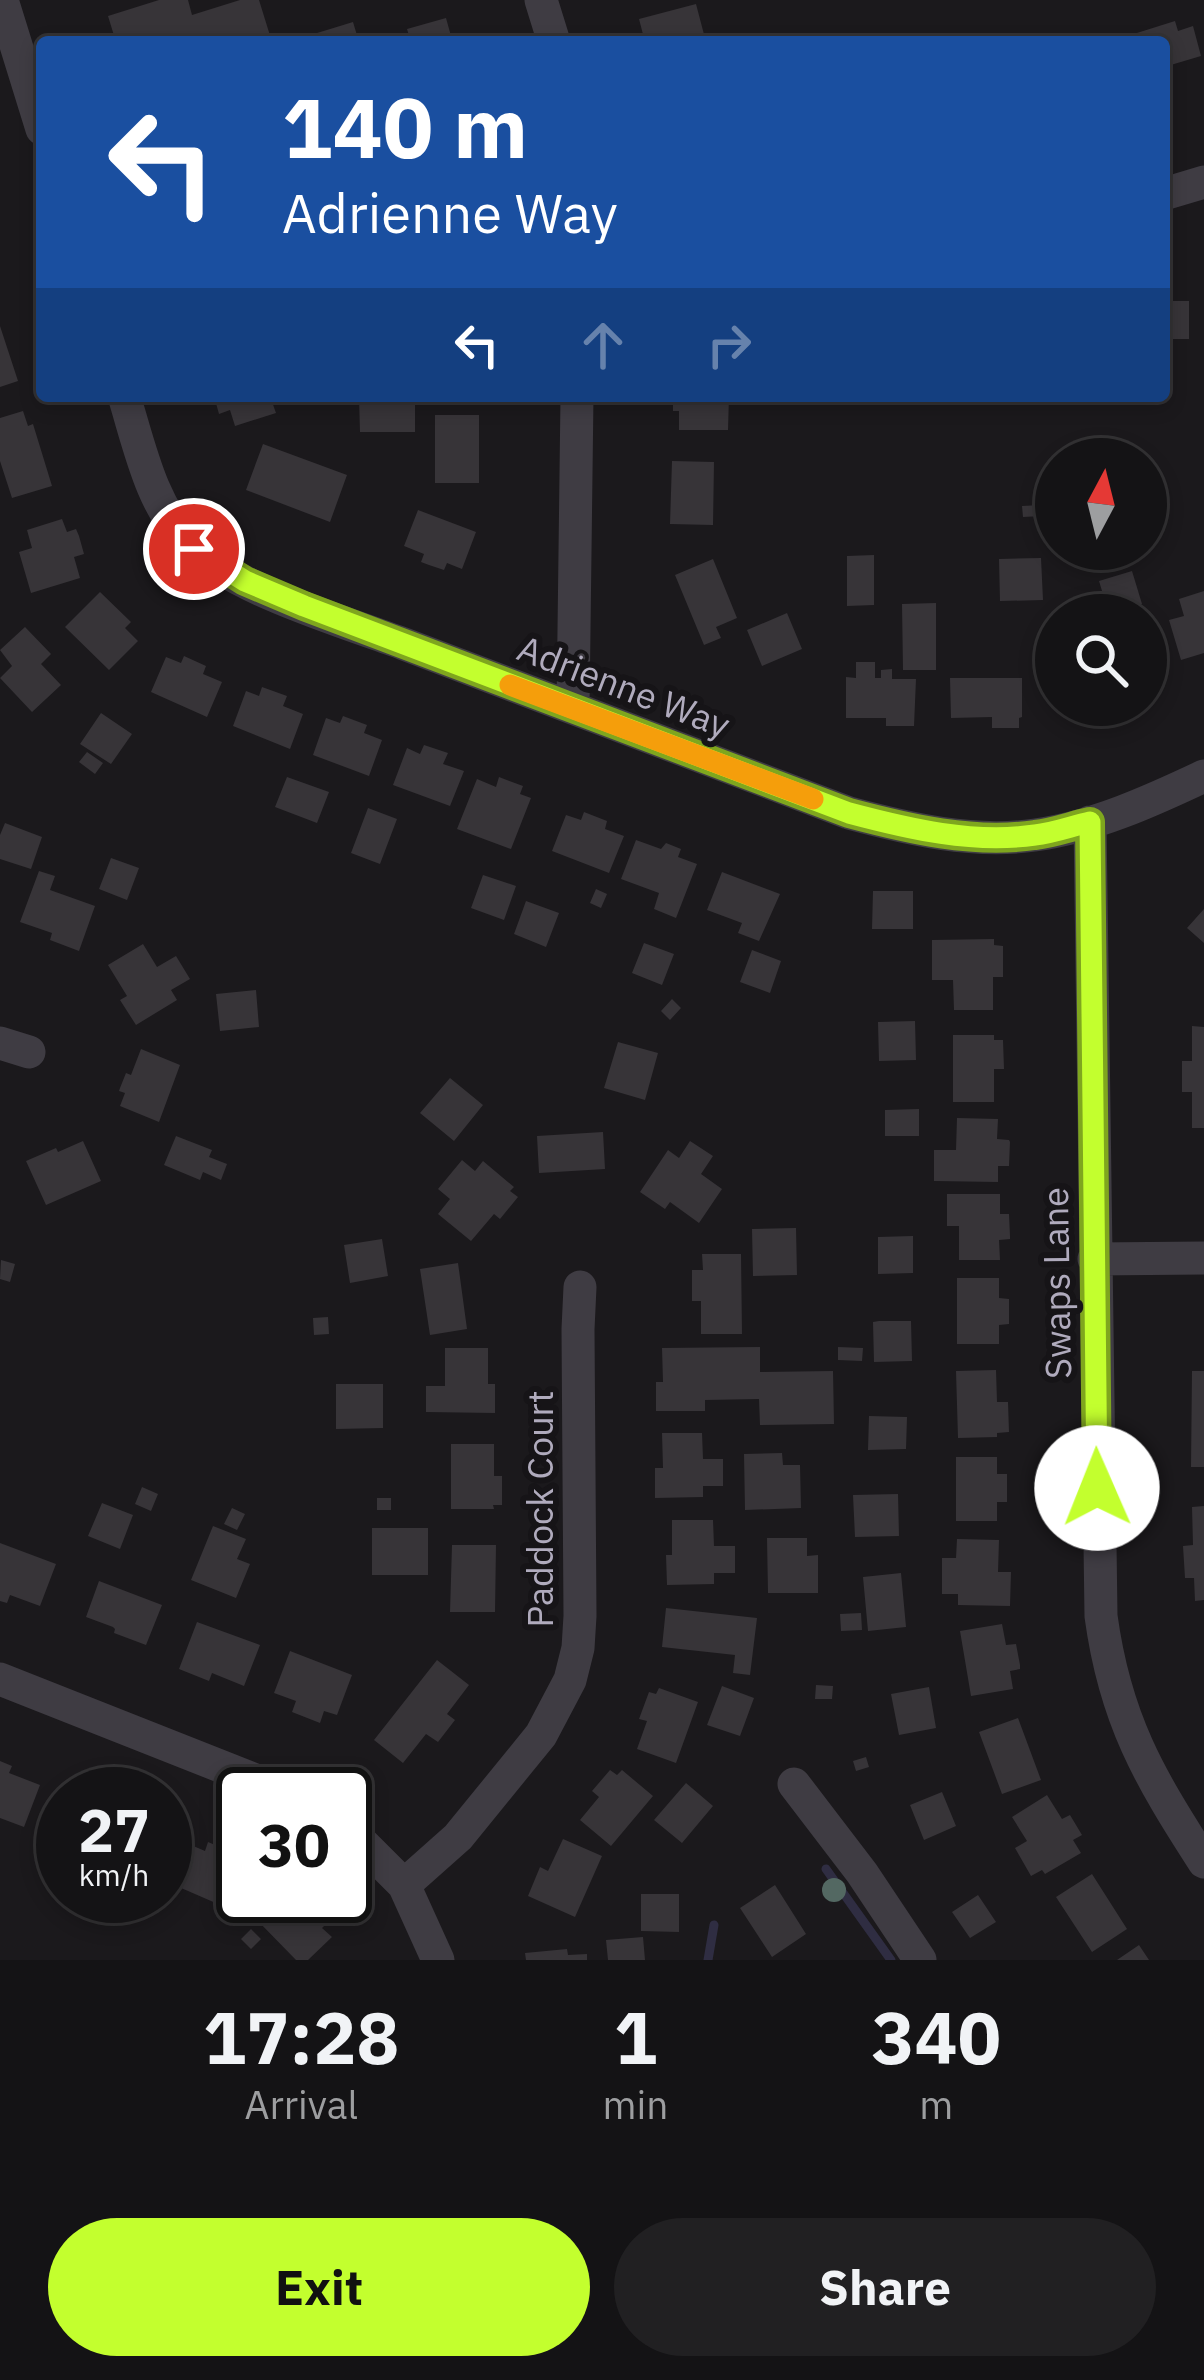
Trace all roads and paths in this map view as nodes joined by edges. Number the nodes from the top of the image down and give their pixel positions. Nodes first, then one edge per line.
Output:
1 (2, 0) edge
2 (541, 0) edge
3 (552, 36) edge
4 (36, 110) edge
5 (1204, 182) edge
6 (1170, 192) edge
7 (126, 402) edge
8 (577, 402) edge
9 (572, 708) junction
10 (1204, 776) edge
11 (1090, 822) junction
12 (1094, 1258) junction
13 (1204, 1258) edge
14 (580, 1287) dead end
15 (0, 1679) edge
16 (223, 1767) edge
17 (794, 1784) dead end
18 (372, 1853) edge
19 (1204, 1862) edge
20 (404, 1885) junction
21 (438, 1960) edge
22 (920, 1960) edge

1 - 4 street
2 - 3 street
5 - 6 street
7 - 9 street, Adrienne Way
8 - 9 street
9 - 11 street, Adrienne Way
10 - 11 street, Adrienne Way
11 - 12 street, Swaps Lane
12 - 13 street
12 - 19 street, Swaps Lane
14 - 20 street, Paddock Court
15 - 16 street
17 - 22 street
18 - 20 street
20 - 21 street

